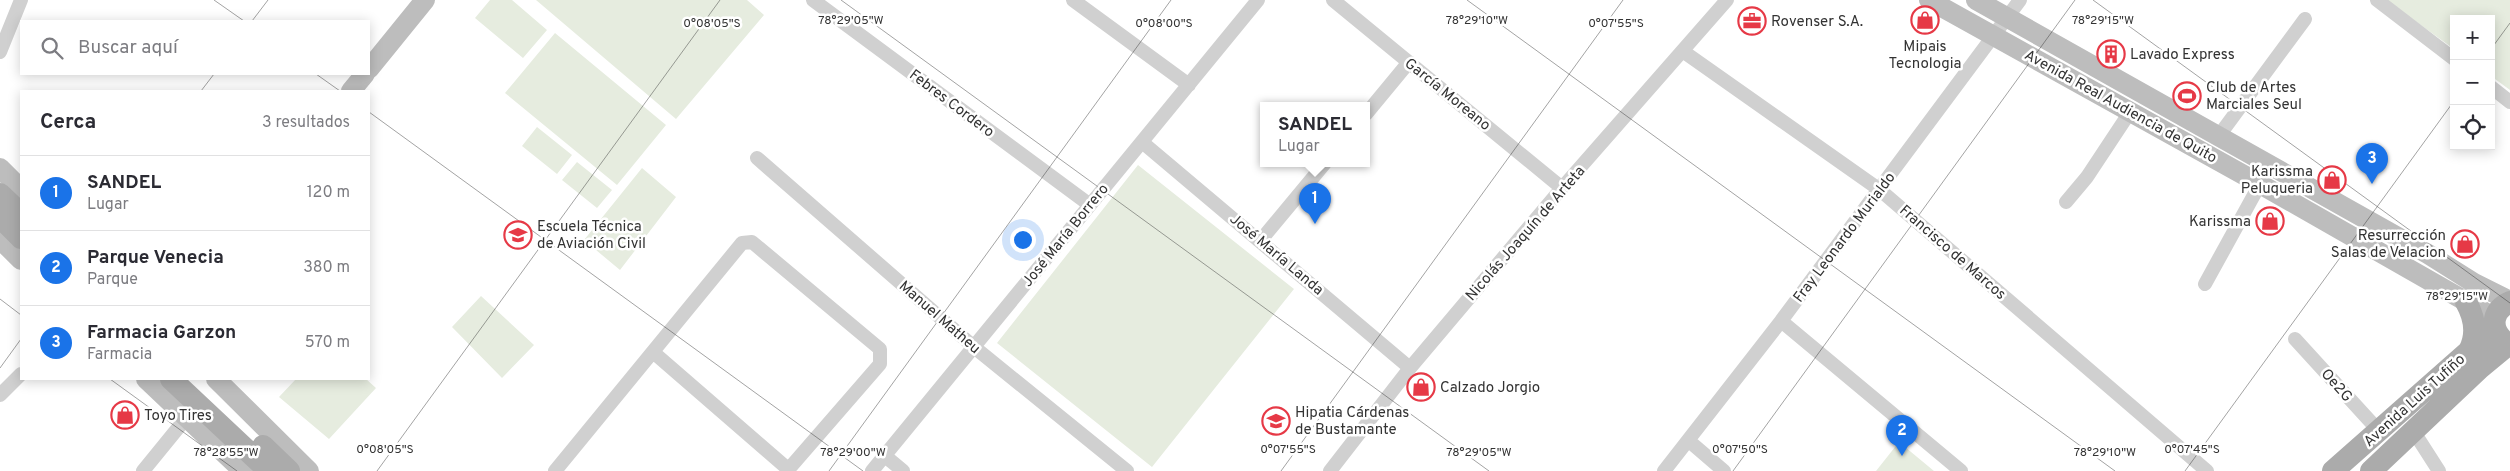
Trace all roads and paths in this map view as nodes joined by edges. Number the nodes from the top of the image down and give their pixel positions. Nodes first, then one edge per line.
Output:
1 (21, 0) edge
2 (425, 0) edge
3 (813, 0) edge
4 (1073, 0) edge
5 (1258, 0) edge
6 (1333, 0) edge
7 (1727, 0) edge
8 (1929, 0) edge
9 (1976, 0) edge
10 (2020, 0) edge
11 (2377, 0) edge
12 (2008, 17) junction
13 (2305, 18) dead end
14 (1994, 36) junction
15 (0, 52) edge
16 (1684, 52) junction
17 (2450, 56) edge
18 (1409, 62) junction
19 (370, 68) edge
20 (364, 75) edge
21 (1189, 85) junction
22 (351, 90) edge
23 (2495, 91) edge
24 (2510, 102) edge
25 (1370, 109) edge
26 (2130, 112) junction
27 (2218, 137) junction
28 (1142, 142) junction
29 (757, 158) dead end
30 (1322, 167) edge
31 (0, 168) edge
32 (2260, 184) junction
33 (20, 188) edge
34 (1562, 188) junction
35 (1880, 190) junction
36 (0, 194) edge
37 (2066, 202) dead end
38 (1090, 205) junction
39 (20, 213) edge
40 (0, 217) edge
41 (20, 237) edge
42 (0, 239) edge
43 (1260, 240) junction
44 (20, 259) edge
45 (2205, 284) dead end
46 (2466, 302) junction
47 (1781, 321) junction
48 (2505, 323) edge
49 (2295, 339) dead end
50 (974, 347) junction
51 (2469, 351) junction
52 (653, 352) junction
53 (1410, 368) junction
54 (20, 375) edge
55 (147, 380) edge
56 (172, 380) edge
57 (193, 380) edge
58 (217, 380) edge
59 (0, 395) edge
60 (187, 417) junction
61 (2379, 431) junction
62 (2414, 432) junction
63 (1689, 441) junction
64 (885, 456) junction
65 (788, 470) edge
66 (143, 471) edge
67 (243, 471) edge
68 (269, 471) edge
69 (289, 471) edge
70 (309, 471) edge
71 (555, 471) edge
72 (872, 471) edge
73 (904, 471) edge
74 (1127, 471) edge
75 (1330, 471) edge
76 (1664, 471) edge
77 (1724, 471) edge
78 (1961, 471) edge
79 (2207, 471) edge
80 (2333, 471) edge
81 (2371, 471) edge
82 (2439, 471) edge

1 - 15 street
2 - 19 main road
3 - 38 street, Febres Cordero
4 - 21 street
5 - 21 street, José María Borrero
6 - 18 street, García Moreano
7 - 16 street, Nicolás Joaquín de Arteta
8 - 14 main road, Avenida Real Audiencia de Quito
9 - 12 main road, Avenida Real Audiencia de Quito
10 - 12 street, Fray Leonardo Murialdo
11 - 17 street
12 - 14 street, Fray Leonardo Murialdo
12 - 27 main road, Avenida Real Audiencia de Quito
13 - 27 street
14 - 26 main road, Avenida Real Audiencia de Quito
14 - 35 street, Fray Leonardo Murialdo
16 - 34 street, Nicolás Joaquín de Arteta
16 - 35 street, Francisco de Marcos
18 - 25 street
18 - 34 street, García Moreano
20 - 22 main road
21 - 28 street, José María Borrero
23 - 24 street
26 - 32 main road, Avenida Real Audiencia de Quito
26 - 37 street
27 - 48 main road, Avenida Real Audiencia de Quito
28 - 38 street, José María Borrero
28 - 43 street, José María Landa
29 - 50 street, Manuel Matheu
30 - 43 street
31 - 33 main road
32 - 45 street
32 - 46 main road, Avenida Real Audiencia de Quito
34 - 53 street, Nicolás Joaquín de Arteta
35 - 47 street, Fray Leonardo Murialdo
35 - 79 street, Francisco de Marcos
36 - 39 main road
38 - 50 street, José María Borrero
40 - 41 main road
42 - 44 main road
43 - 53 street, José María Landa
46 - 48 main road, Avenida Real Audiencia de Quito
46 - 51 main road
47 - 63 street, Fray Leonardo Murialdo
47 - 78 street
48 - 51 main road, Avenida Luis Tufiño
48 - 62 main road, Avenida Luis Tufiño
49 - 61 street, Oe2G
50 - 64 street, José María Borrero
50 - 74 street, Manuel Matheu
51 - 61 main road, Avenida Luis Tufiño
52 - 65 street
52 - 65 street
52 - 71 street
53 - 75 street, Nicolás Joaquín de Arteta
54 - 59 street
55 - 60 main road
56 - 68 main road
57 - 69 main road
58 - 70 main road
60 - 66 street
60 - 67 main road
61 - 80 main road, Avenida Luis Tufiño
62 - 81 main road, Avenida Luis Tufiño
62 - 82 street
63 - 76 street, Fray Leonardo Murialdo
63 - 77 street
64 - 72 street, José María Borrero
64 - 73 street

